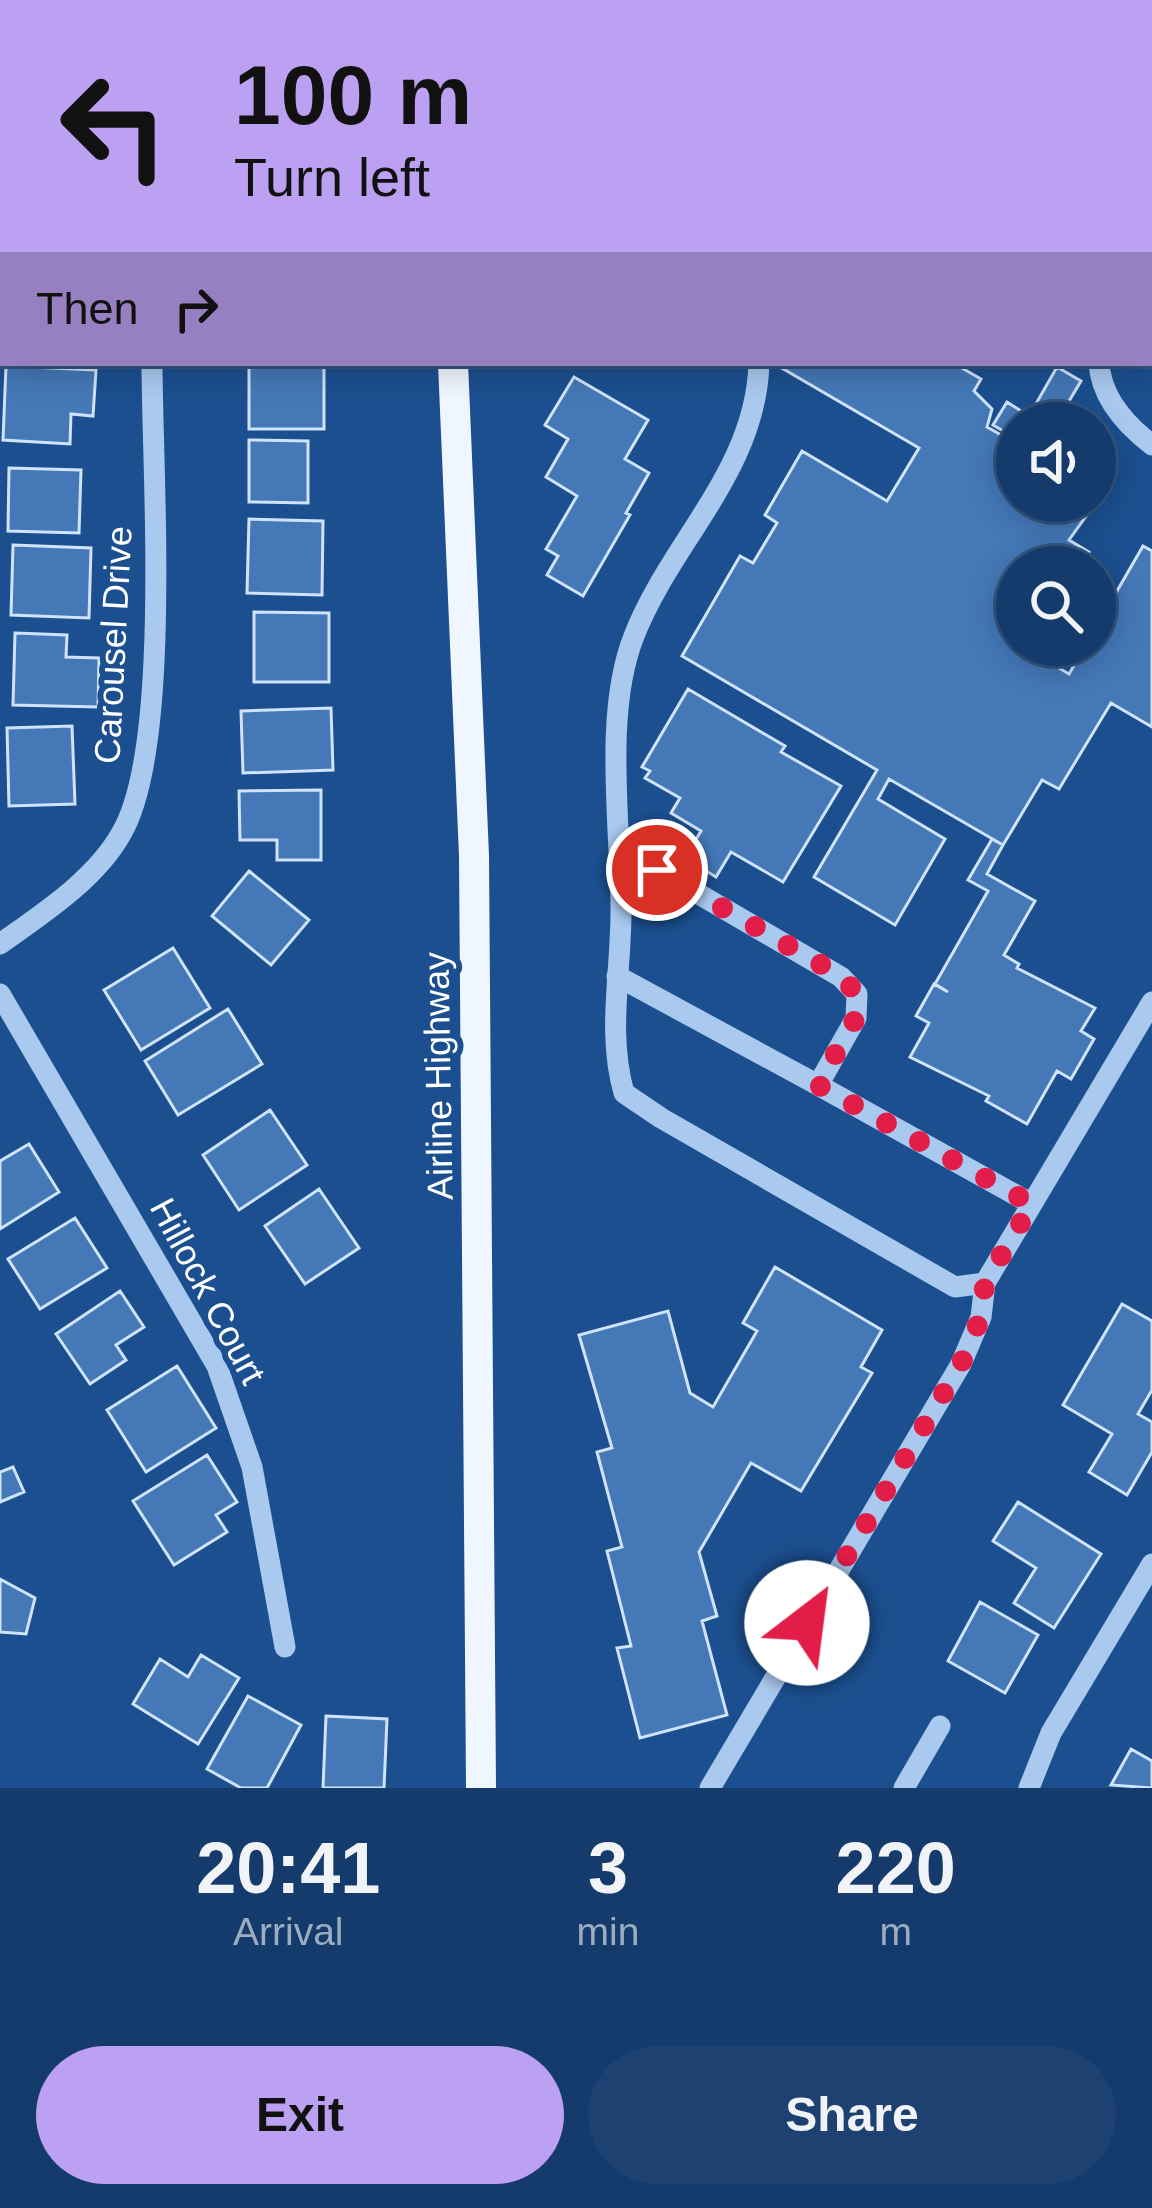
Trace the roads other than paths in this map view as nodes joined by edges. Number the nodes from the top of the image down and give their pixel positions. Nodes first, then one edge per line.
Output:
1 (152, 366) edge
2 (454, 366) edge
3 (759, 366) edge
4 (1100, 366) edge
5 (1152, 445) edge
6 (620, 848) junction
7 (0, 944) edge
8 (617, 976) junction
9 (0, 994) edge
10 (1152, 1002) edge
11 (818, 1085) junction
12 (1032, 1204) junction
13 (985, 1283) junction
14 (1152, 1564) edge
15 (285, 1647) dead end
16 (940, 1726) dead end
17 (481, 1788) edge
18 (710, 1788) edge
19 (904, 1788) edge
20 (1029, 1788) edge

1 - 7 street, Carousel Drive
2 - 17 main road, Airline Highway
3 - 6 street
4 - 5 street
6 - 8 street
6 - 11 street
8 - 11 street
8 - 13 street
9 - 15 street, Hillock Court
10 - 12 street
11 - 12 street
12 - 13 street
13 - 18 street
14 - 20 street
16 - 19 street

